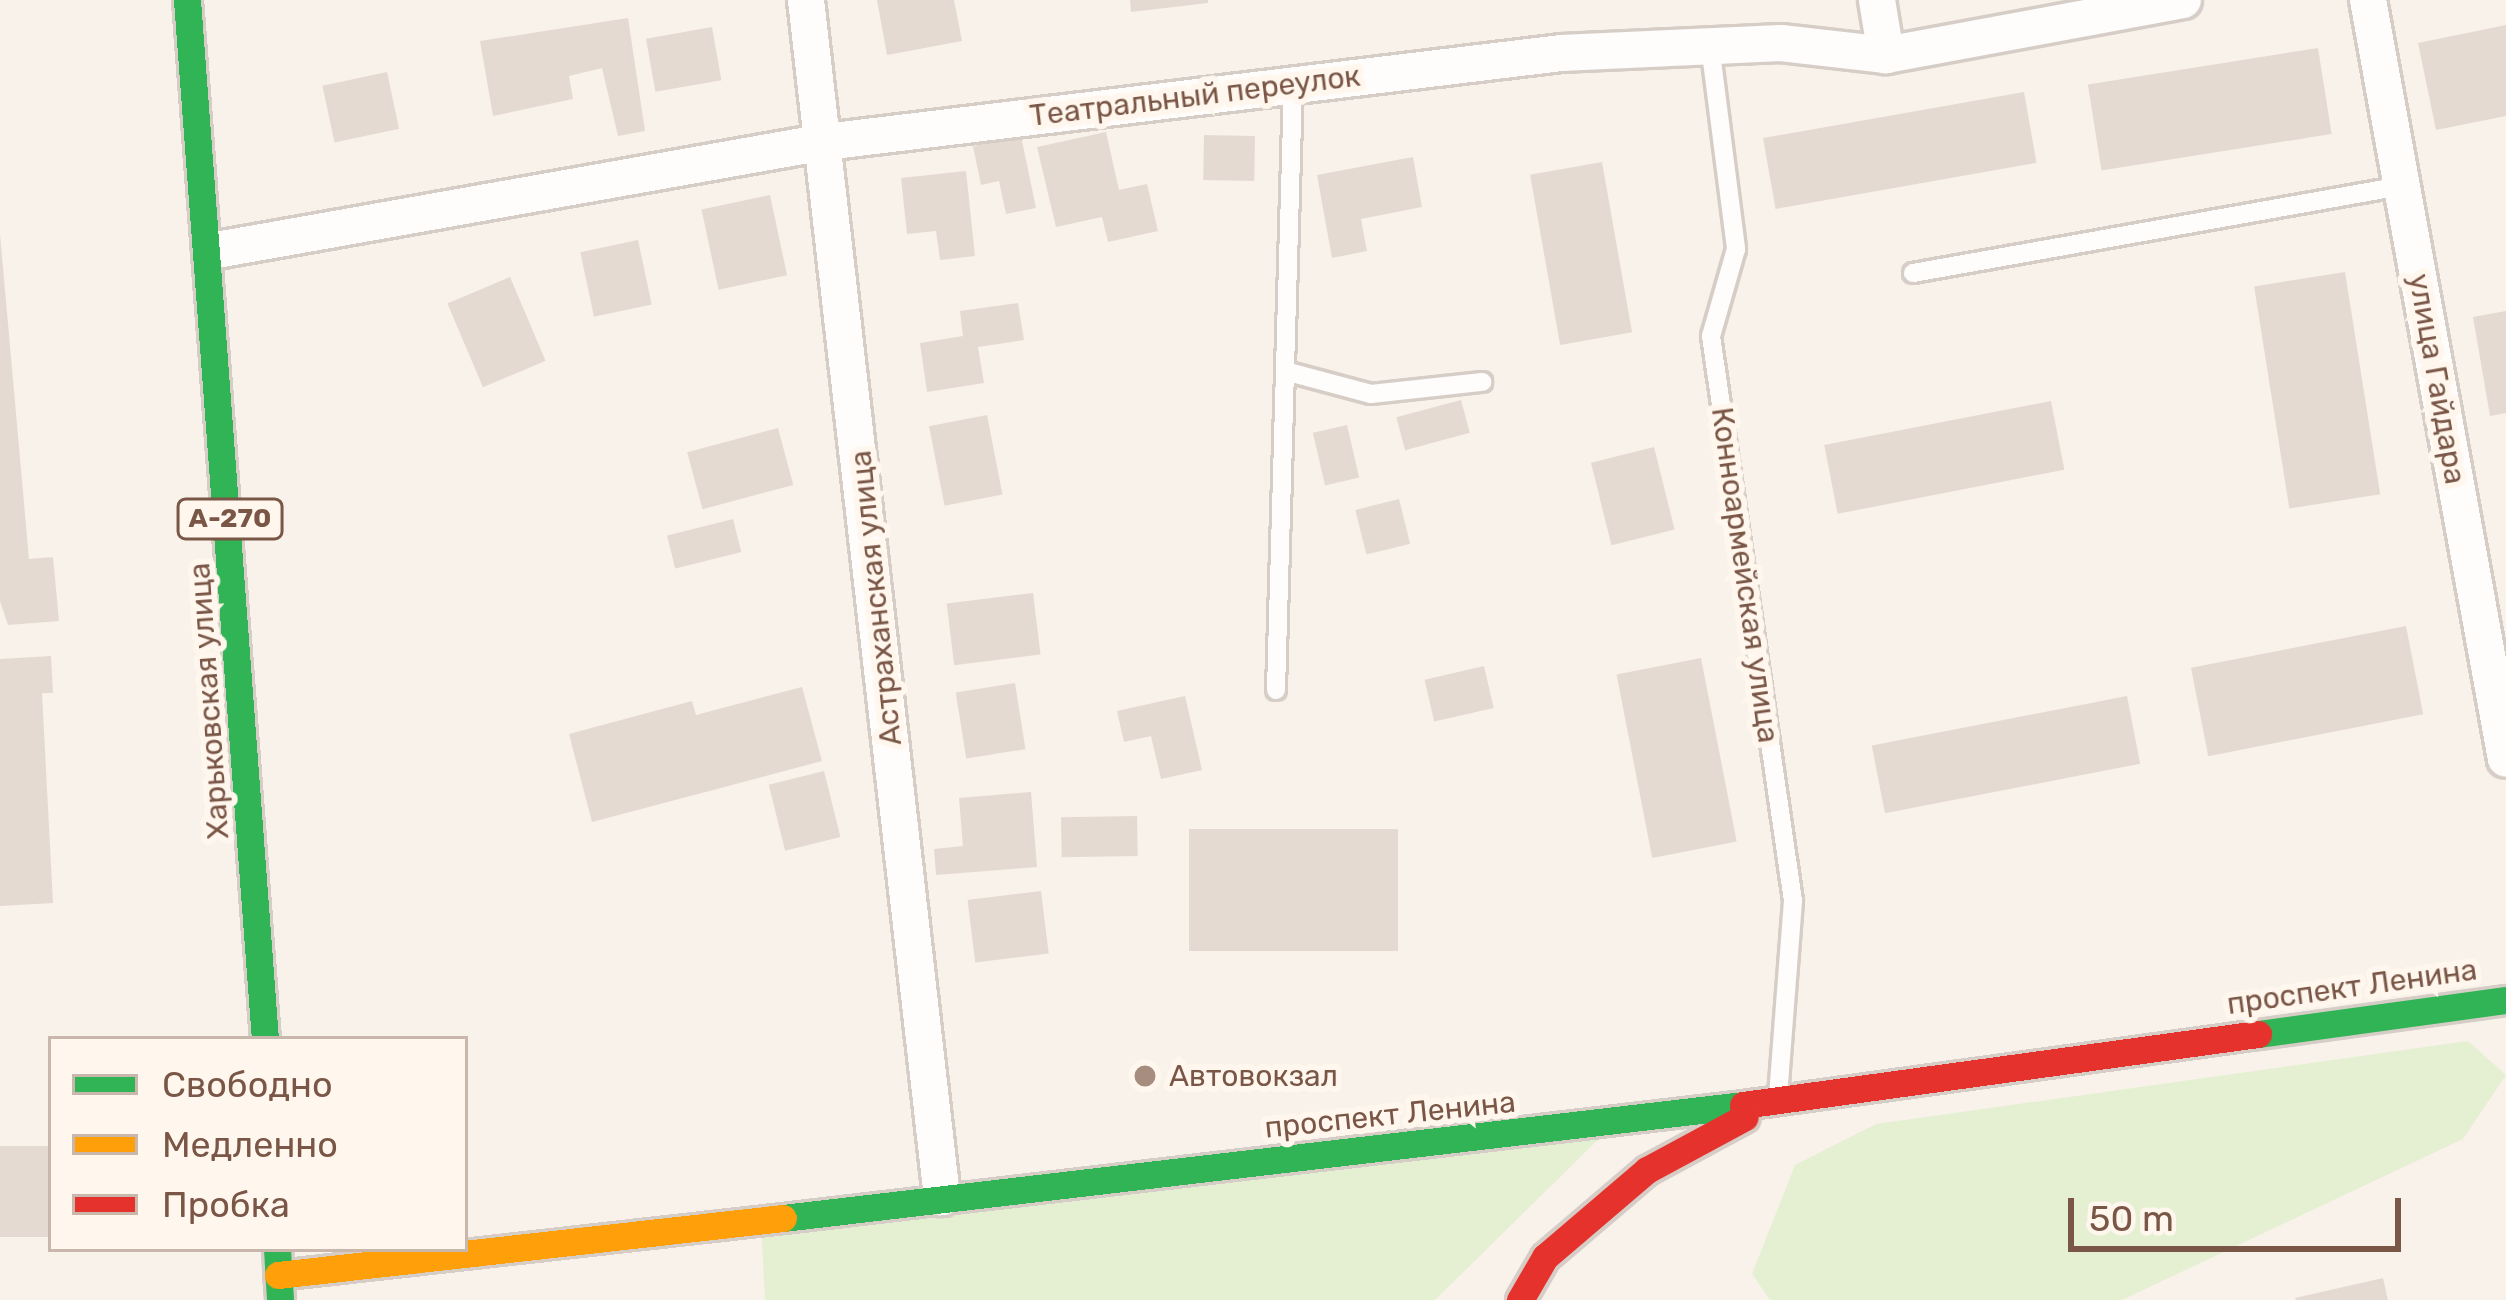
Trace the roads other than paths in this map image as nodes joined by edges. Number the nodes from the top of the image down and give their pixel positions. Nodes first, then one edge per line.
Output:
1 (187, 0) edge
2 (806, 0) edge
3 (1876, 0) edge
4 (2183, 0) edge
5 (2368, 0) edge
6 (1712, 53) junction
7 (1886, 55) junction
8 (1293, 85) junction
9 (825, 142) junction
10 (2402, 187) junction
11 (211, 251) junction
12 (1913, 273) dead end
13 (1285, 371) junction
14 (1481, 382) dead end
15 (1276, 690) dead end
16 (2506, 759) edge
17 (2506, 1000) edge
18 (265, 1036) edge
19 (1778, 1100) junction
20 (942, 1197) junction
21 (278, 1275) edge
22 (1520, 1300) edge

1 - 11 main road, Харьковская улица / А-270
2 - 9 street, Астраханская улица
3 - 7 street
4 - 7 street, Театральный переулок
5 - 10 street, улица Гайдара
6 - 7 street, Театральный переулок
6 - 8 street, Театральный переулок
6 - 19 lane, Конноармейская улица
8 - 9 street, Театральный переулок
8 - 13 lane
9 - 11 street, Театральный переулок
9 - 20 street, Астраханская улица
10 - 12 lane
10 - 16 street, улица Гайдара
11 - 18 main road, Харьковская улица / А-270
13 - 14 lane
13 - 15 lane
17 - 19 main road, проспект Ленина
19 - 20 main road, проспект Ленина
19 - 22 main road
20 - 21 main road, проспект Ленина

